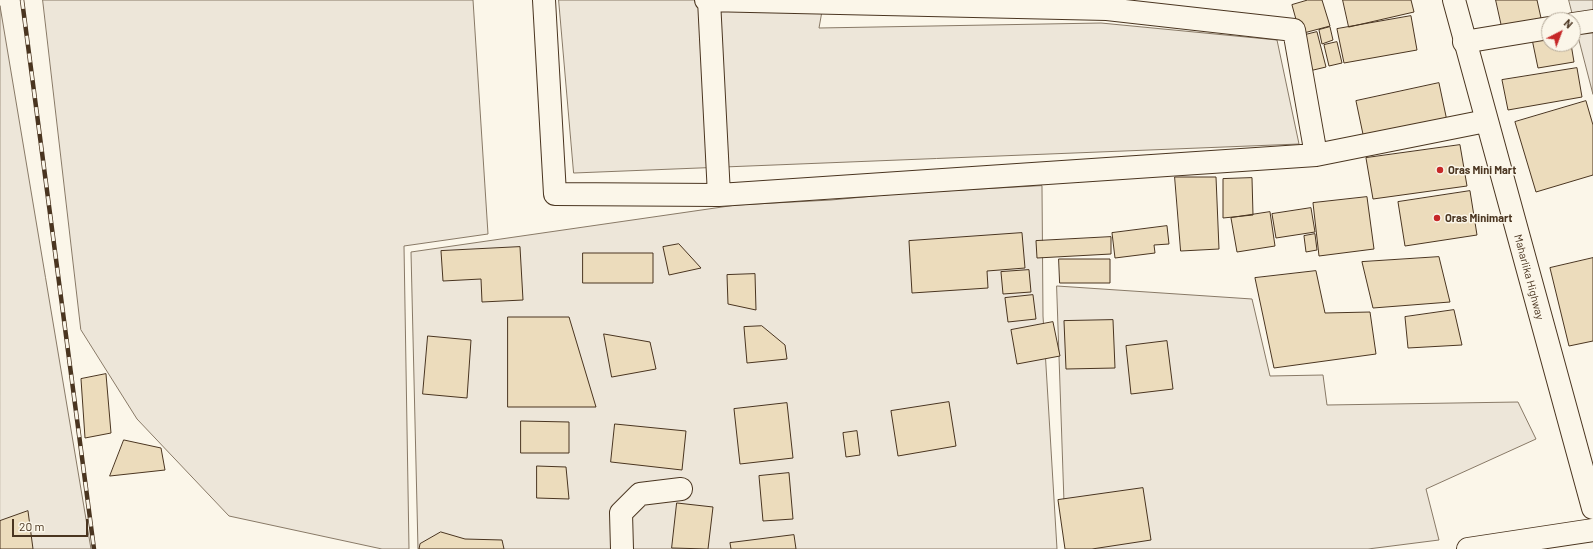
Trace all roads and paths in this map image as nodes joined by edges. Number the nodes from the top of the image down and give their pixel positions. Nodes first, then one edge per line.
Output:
1 (544, 0) edge
2 (706, 0) edge
3 (709, 0) edge
4 (1454, 0) edge
5 (1593, 21) edge
6 (1581, 23) edge
7 (1541, 29) edge
8 (1464, 42) junction
9 (1486, 121) junction
10 (1316, 155) junction
11 (719, 195) junction
12 (681, 489) dead end
13 (1593, 508) edge
14 (1593, 530) edge
15 (622, 549) edge
16 (1468, 549) edge

1 - 11 main road
2 - 3 main road
3 - 10 main road
3 - 11 main road
4 - 8 main road, Maharlika Highway
5 - 6 main road
7 - 8 main road
8 - 9 main road, Maharlika Highway
9 - 10 main road
9 - 13 main road, Maharlika Highway
10 - 11 main road
12 - 15 main road
14 - 16 main road

